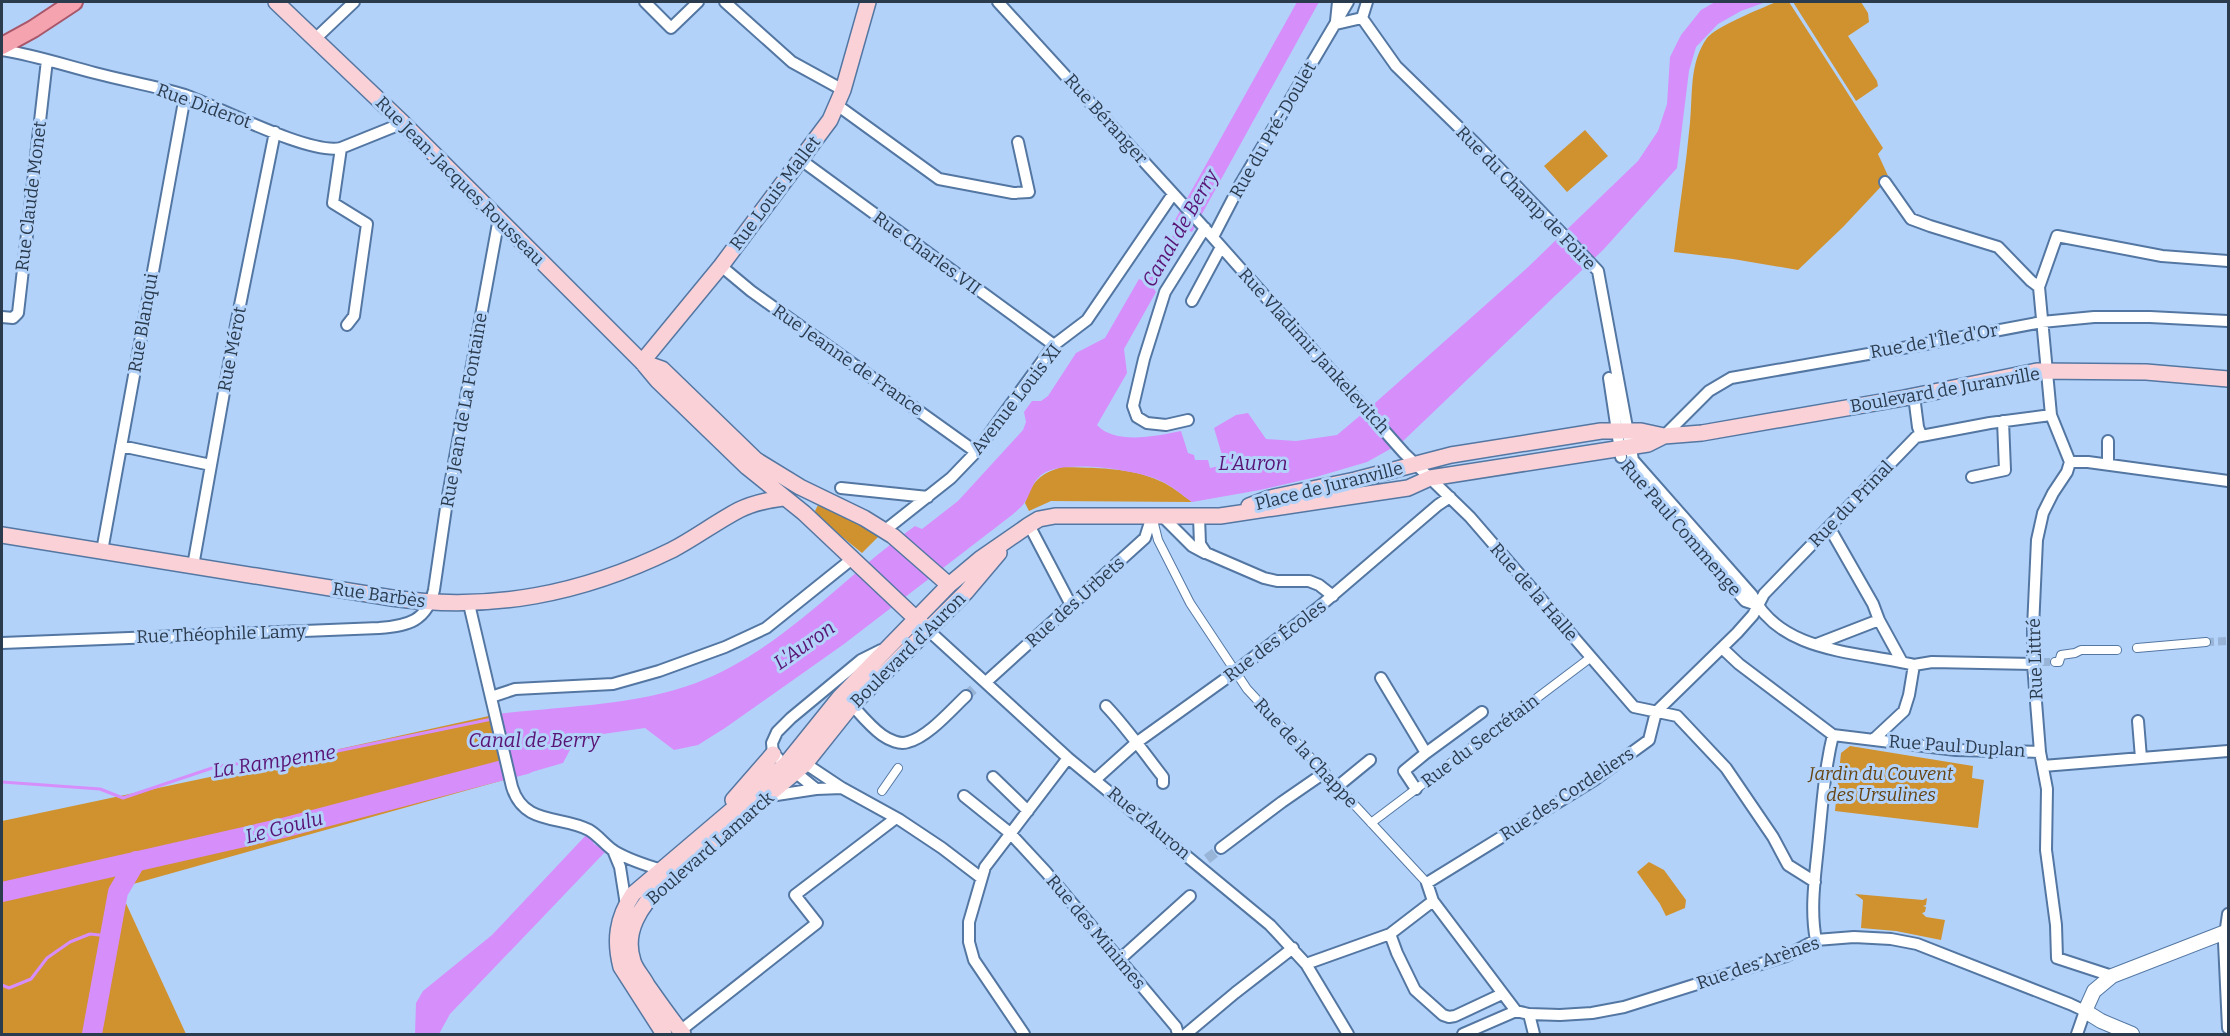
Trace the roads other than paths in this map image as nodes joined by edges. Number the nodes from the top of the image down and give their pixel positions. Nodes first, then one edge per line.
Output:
1 (74, 2) edge
2 (276, 2) edge
3 (354, 2) edge
4 (645, 2) edge
5 (698, 2) edge
6 (725, 2) edge
7 (867, 2) edge
8 (998, 2) edge
9 (1338, 2) edge
10 (1348, 2) edge
11 (1367, 2) edge
12 (1362, 18) junction
13 (1336, 24) junction
14 (315, 39) junction
15 (2, 48) edge
16 (47, 60) junction
17 (185, 96) junction
18 (840, 98) junction
19 (403, 123) junction
20 (275, 132) junction
21 (1018, 142) dead end
22 (340, 148) junction
23 (801, 160) junction
24 (1885, 182) dead end
25 (1173, 194) junction
26 (1535, 211) dead end
27 (499, 218) junction
28 (1202, 226) junction
29 (1555, 230) junction
30 (1213, 237) junction
31 (1221, 247) junction
32 (2229, 261) edge
33 (721, 266) junction
34 (2039, 287) junction
35 (1192, 301) dead end
36 (2, 317) edge
37 (2229, 321) edge
38 (2042, 322) junction
39 (347, 325) dead end
40 (1054, 345) junction
41 (642, 362) junction
42 (2046, 371) junction
43 (2229, 379) edge
44 (1914, 396) junction
45 (2051, 415) junction
46 (1188, 420) dead end
47 (2003, 421) junction
48 (1921, 435) junction
49 (1664, 436) junction
50 (2108, 441) dead end
51 (1621, 444) junction
52 (121, 447) junction
53 (976, 452) junction
54 (1410, 459) junction
55 (2070, 462) junction
56 (2108, 464) junction
57 (211, 465) junction
58 (1972, 477) dead end
59 (1434, 481) junction
60 (2229, 481) edge
61 (767, 488) junction
62 (841, 488) dead end
63 (819, 496) junction
64 (928, 496) junction
65 (1450, 497) junction
66 (804, 513) junction
67 (1157, 516) junction
68 (1220, 516) junction
69 (1198, 517) junction
70 (1029, 525) junction
71 (1829, 527) junction
72 (888, 533) junction
73 (2, 535) edge
74 (1013, 537) junction
75 (102, 551) junction
76 (1206, 553) junction
77 (855, 562) junction
78 (193, 566) junction
79 (949, 585) junction
80 (1333, 596) junction
81 (431, 603) junction
82 (469, 604) junction
83 (1071, 605) junction
84 (1757, 605) junction
85 (1879, 620) junction
86 (927, 624) junction
87 (2206, 642) tunnel mouth
88 (2, 643) edge
89 (1817, 644) junction
90 (890, 646) junction
91 (1722, 648) junction
92 (2137, 648) dead end
93 (2117, 650) dead end
94 (1590, 658) junction
95 (1902, 662) junction
96 (2055, 662) tunnel mouth
97 (1914, 664) junction
98 (2033, 664) junction
99 (1235, 672) junction
100 (1382, 678) dead end
101 (982, 682) junction
102 (966, 696) tunnel mouth
103 (491, 697) junction
104 (852, 705) junction
105 (1106, 706) dead end
106 (1482, 712) dead end
107 (1656, 712) junction
108 (2138, 721) dead end
109 (1833, 735) junction
110 (1874, 739) junction
111 (1136, 742) junction
112 (2229, 751) edge
113 (2040, 752) junction
114 (1426, 753) junction
115 (773, 754) junction
116 (1068, 758) junction
117 (2141, 758) junction
118 (1370, 760) dead end
119 (795, 764) junction
120 (2043, 766) junction
121 (898, 768) dead end
122 (1324, 773) junction
123 (993, 777) dead end
124 (1096, 779) junction
125 (1163, 783) dead end
126 (1337, 787) junction
127 (842, 788) junction
128 (816, 789) junction
129 (1416, 789) junction
130 (882, 791) dead end
131 (770, 796) junction
132 (964, 796) dead end
133 (1028, 811) junction
134 (896, 818) junction
135 (1371, 823) junction
136 (1010, 833) junction
137 (704, 835) junction
138 (610, 848) junction
139 (1221, 848) tunnel mouth
140 (662, 870) junction
141 (980, 877) junction
142 (1815, 882) junction
143 (1427, 883) junction
144 (1190, 896) dead end
145 (1433, 901) junction
146 (626, 905) junction
147 (2229, 914) edge
148 (2227, 932) edge
149 (1390, 934) junction
150 (1816, 940) junction
151 (1293, 948) junction
152 (1119, 960) junction
153 (1306, 964) junction
154 (2112, 976) junction
155 (1502, 994) junction
156 (1516, 1011) junction
157 (2085, 1011) junction
158 (1529, 1014) junction
159 (2229, 1028) edge
160 (682, 1033) edge
161 (664, 1035) edge
162 (1024, 1035) edge
163 (1178, 1035) edge
164 (1186, 1035) edge
165 (1348, 1035) edge
166 (1463, 1035) edge
167 (1534, 1035) edge
168 (2077, 1035) edge
169 (2132, 1035) edge

1 - 15 main road
2 - 14 main road, Rue Jean-Jacques Rousseau
3 - 14 street
4 - 5 street
6 - 18 street
7 - 18 main road, Rue Louis Mallet
8 - 25 street, Rue Béranger
9 - 13 street, Rue du Pré-Doulet
10 - 13 street, Rue du Pré-Doulet
11 - 12 street
12 - 13 street
12 - 29 street, Rue du Champ de Foire
13 - 30 street, Rue du Pré-Doulet
14 - 19 main road, Rue Jean-Jacques Rousseau
15 - 16 street, Rue Diderot
16 - 17 street, Rue Diderot
16 - 36 street, Rue Claude Monet
17 - 20 street, Rue Diderot
17 - 52 street, Rue Blanqui
18 - 21 street
18 - 23 main road, Rue Louis Mallet
19 - 22 street, Rue Diderot
19 - 27 main road, Rue Jean-Jacques Rousseau
20 - 22 street, Rue Diderot
20 - 57 street, Rue Mérot
22 - 39 street
23 - 33 main road, Rue Louis Mallet
23 - 40 street, Rue Charles VII
24 - 34 street
25 - 28 street, Rue Béranger
25 - 40 street, Avenue Louis XI
26 - 29 street, Rue du Champ de Foire
27 - 41 main road, Rue Jean-Jacques Rousseau
27 - 81 street, Rue Jean de La Fontaine
28 - 30 street, Rue Béranger
28 - 46 street
29 - 51 street, Rue du Champ de Foire
30 - 31 street, Rue Vladimir Jankelevitch
31 - 35 street
31 - 54 street, Rue Vladimir Jankelevitch
32 - 34 street
33 - 41 main road, Rue Louis Mallet
33 - 53 street, Rue Jeanne de France
34 - 38 street
37 - 38 street, Rue de l'Île d'Or
38 - 42 street
38 - 49 street, Rue de l'Île d'Or
40 - 53 street, Avenue Louis XI
41 - 61 main road, Rue Jean-Jacques Rousseau
42 - 43 main road, Boulevard de Juranville
42 - 44 main road, Boulevard de Juranville
42 - 45 street
44 - 48 street
44 - 49 main road, Boulevard de Juranville
45 - 47 street
45 - 55 street
47 - 48 street
47 - 58 street
48 - 71 street, Rue du Prinal
49 - 51 main road, Boulevard de Juranville
50 - 56 street
51 - 54 main road, Place de Juranville
51 - 59 main road, Place de Juranville
51 - 84 street, Rue Paul Commenge
52 - 57 street
52 - 75 street, Rue Blanqui
53 - 64 street, Avenue Louis XI
54 - 59 street, Rue de la Halle
54 - 68 main road, Place de Juranville
55 - 56 street
55 - 98 street, Rue Littré
56 - 60 street
57 - 78 street, Rue Mérot
59 - 65 street, Rue de la Halle
59 - 68 main road, Place de Juranville
61 - 63 main road, Rue Jean-Jacques Rousseau
61 - 63 main road, Rue Jean-Jacques Rousseau
61 - 66 main road, Rue Jean-Jacques Rousseau
61 - 82 main road, Rue Barbès
62 - 64 street
63 - 66 main road
63 - 72 main road, Rue Jean-Jacques Rousseau
64 - 72 street, Avenue Louis XI
65 - 80 street, Rue des Écoles
65 - 94 street, Rue de la Halle
66 - 77 main road, Rue Jean-Jacques Rousseau
67 - 69 main road, Boulevard d'Auron
67 - 70 main road, Boulevard d'Auron
67 - 76 street
67 - 83 street, Rue des Urbets
67 - 99 street, Rue de la Chappe
68 - 69 main road, Boulevard d'Auron
69 - 76 street
70 - 74 main road, Boulevard d'Auron
70 - 83 street
71 - 84 street, Rue du Prinal
71 - 85 street
72 - 79 main road, Rue Jean-Jacques Rousseau
73 - 75 main road, Rue Barbès
74 - 79 main road, Boulevard d'Auron
74 - 86 main road, Boulevard d'Auron
75 - 78 main road, Rue Barbès
76 - 80 street
77 - 86 main road, Rue Jean-Jacques Rousseau
77 - 103 street
78 - 81 main road, Rue Barbès
79 - 86 main road, Boulevard d'Auron
80 - 99 street, Rue des Écoles
81 - 82 main road, Rue Barbès
81 - 88 street, Rue Théophile Lamy
82 - 103 street
83 - 101 street, Rue des Urbets
84 - 89 street, Rue Paul Commenge
84 - 91 street
85 - 89 street
85 - 95 street
86 - 90 main road, Boulevard d'Auron
86 - 101 street, Rue d'Auron
86 - 104 main road, Boulevard d'Auron
87 - 92 street
89 - 95 street, Rue Paul Commenge
90 - 115 street, Boulevard d'Auron
90 - 119 main road, Boulevard d'Auron
91 - 107 street
91 - 109 street
93 - 96 street
94 - 107 street, Rue de la Halle
94 - 129 street, Rue du Secrétain
95 - 97 street, Rue Paul Commenge
97 - 98 street, Rue Paul Commenge
97 - 110 street
98 - 113 street, Rue Littré
99 - 111 street, Rue des Écoles
99 - 122 street, Rue de la Chappe
100 - 114 street
101 - 116 street, Rue d'Auron
102 - 104 street
103 - 138 street
104 - 119 main road, Boulevard d'Auron
105 - 111 street
106 - 114 street
107 - 142 street, Rue de la Halle
107 - 143 street, Rue des Cordeliers
108 - 117 street
109 - 110 street, Rue Paul Duplan
109 - 142 street
110 - 113 street, Rue Paul Duplan
111 - 124 street, Rue des Écoles
111 - 125 street
112 - 117 street
113 - 120 street, Rue Littré
114 - 129 street
115 - 119 street
115 - 137 main road, Boulevard Lamarck
116 - 124 street, Rue d'Auron
116 - 133 street
117 - 120 street
118 - 126 street
119 - 127 street
119 - 128 street
119 - 131 main road, Boulevard Lamarck
119 - 137 main road, Boulevard Lamarck
120 - 154 street, Rue Littré
121 - 130 street
122 - 126 street, Rue de la Chappe
122 - 139 street
123 - 133 street
124 - 151 street, Rue d'Auron
126 - 135 street, Rue de la Chappe
127 - 128 street
127 - 134 street
128 - 131 street
129 - 135 street, Rue du Secrétain
131 - 160 main road, Boulevard Lamarck
132 - 136 street, Rue des Minimes
133 - 136 street
134 - 141 street
134 - 160 street
135 - 143 street, Rue de la Chappe
136 - 141 street
136 - 152 street, Rue des Minimes
137 - 140 main road, Boulevard Lamarck
138 - 140 street
138 - 146 street
140 - 146 main road, Boulevard Lamarck
141 - 162 street
142 - 150 street
143 - 145 street
144 - 152 street
145 - 149 street
145 - 155 street
146 - 161 main road, Boulevard Lamarck
147 - 148 street
148 - 154 street
148 - 159 street
149 - 153 street
149 - 155 street
150 - 157 street, Rue des Arènes
150 - 158 street, Rue des Arènes
151 - 153 street, Rue d'Auron
151 - 164 street
152 - 163 street, Rue des Minimes
153 - 165 street, Rue d'Auron
154 - 157 street
155 - 156 street
156 - 158 street, Rue des Arènes
156 - 166 street
157 - 168 street
157 - 169 street
158 - 167 street

